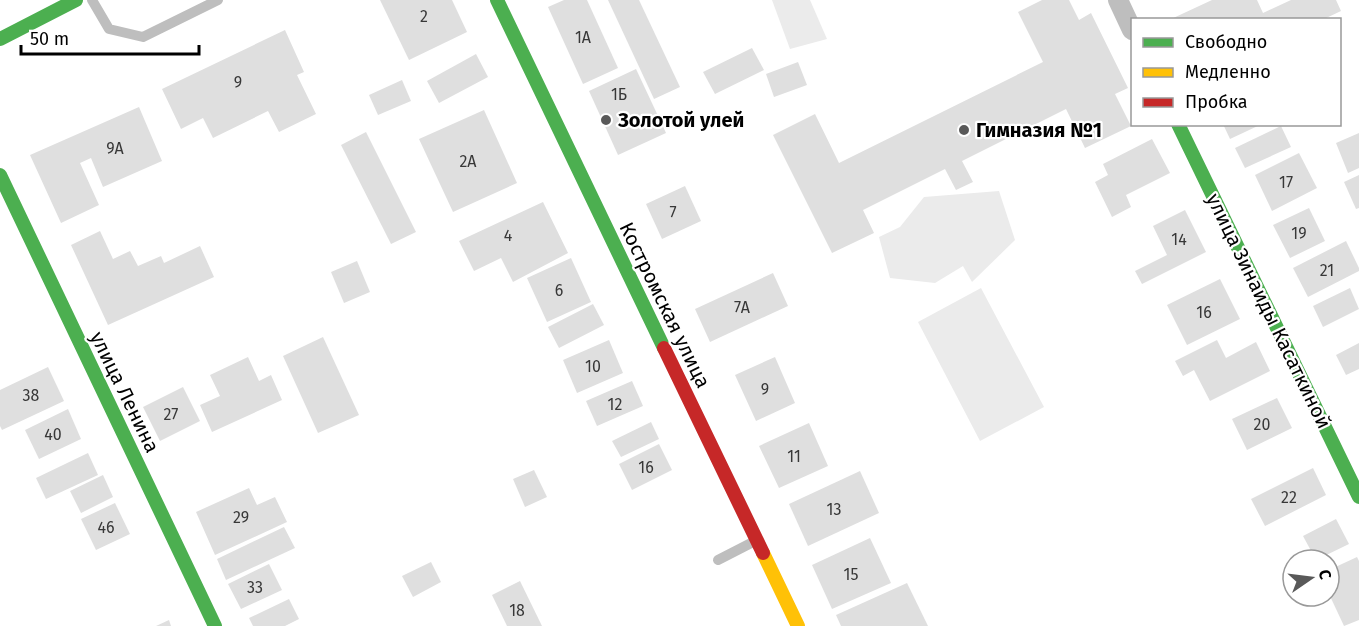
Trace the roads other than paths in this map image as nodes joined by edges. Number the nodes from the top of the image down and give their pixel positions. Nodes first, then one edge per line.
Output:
1 (76, 0) edge
2 (93, 0) edge
3 (218, 0) edge
4 (497, 0) edge
5 (1118, 0) edge
6 (1131, 28) edge
7 (0, 39) edge
8 (1179, 126) edge
9 (0, 176) edge
10 (1359, 497) edge
11 (757, 540) junction
12 (718, 560) dead end
13 (215, 626) edge
14 (798, 626) edge

1 - 7 main road
2 - 3 lane
4 - 11 main road, Костромская улица
5 - 6 street
8 - 10 main road, улица Зинаиды Касаткиной
9 - 13 main road, улица Ленина
11 - 12 lane
11 - 14 main road, Костромская улица

